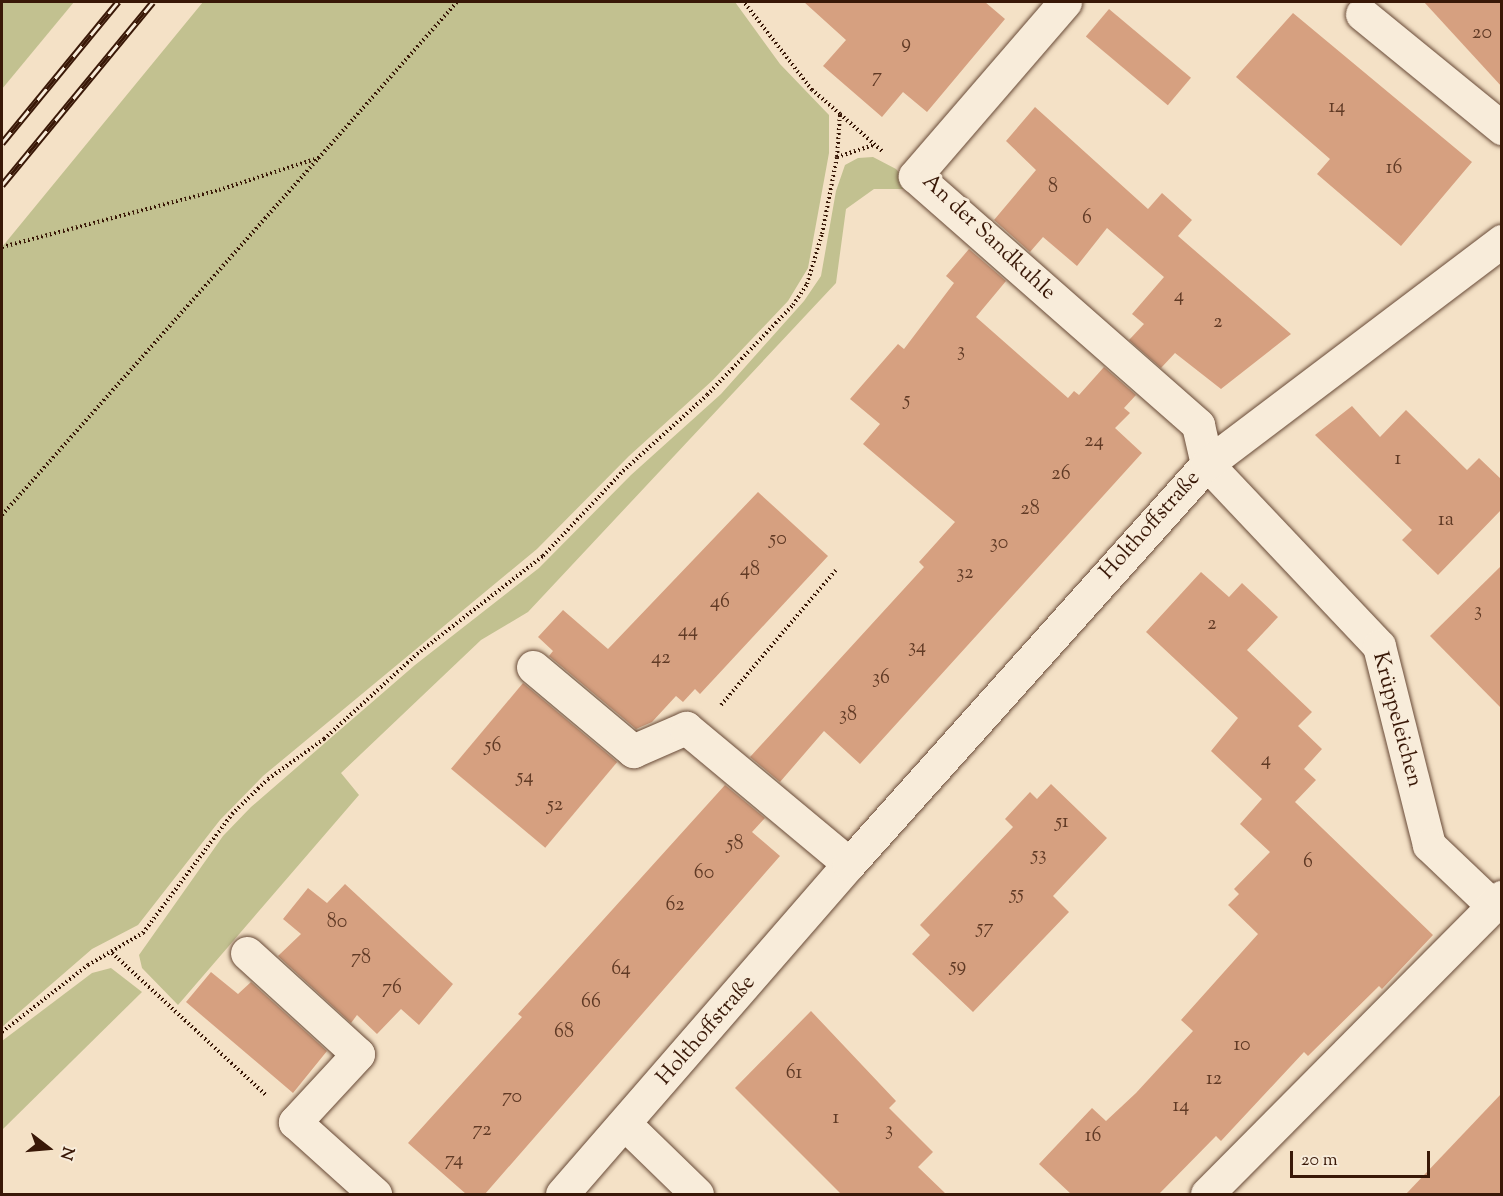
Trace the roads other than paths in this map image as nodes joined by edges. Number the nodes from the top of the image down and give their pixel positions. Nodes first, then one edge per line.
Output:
1 (1065, 2) edge
2 (1362, 14) dead end
3 (1502, 128) edge
4 (1502, 241) edge
5 (1207, 464) junction
6 (533, 667) dead end
7 (849, 864) junction
8 (1497, 902) edge
9 (247, 953) dead end
10 (626, 1125) junction
11 (375, 1194) edge
12 (562, 1194) edge
13 (697, 1194) edge
14 (1207, 1194) edge

1 - 5 street, An der Sandkuhle
2 - 3 street
4 - 5 street, Holthoffstraße
5 - 7 street, Holthoffstraße
5 - 8 street, Krüppeleichen
6 - 7 street
7 - 10 street, Holthoffstraße
8 - 14 street, Krüppeleichen
9 - 11 street
10 - 12 street, Holthoffstraße
10 - 13 street

